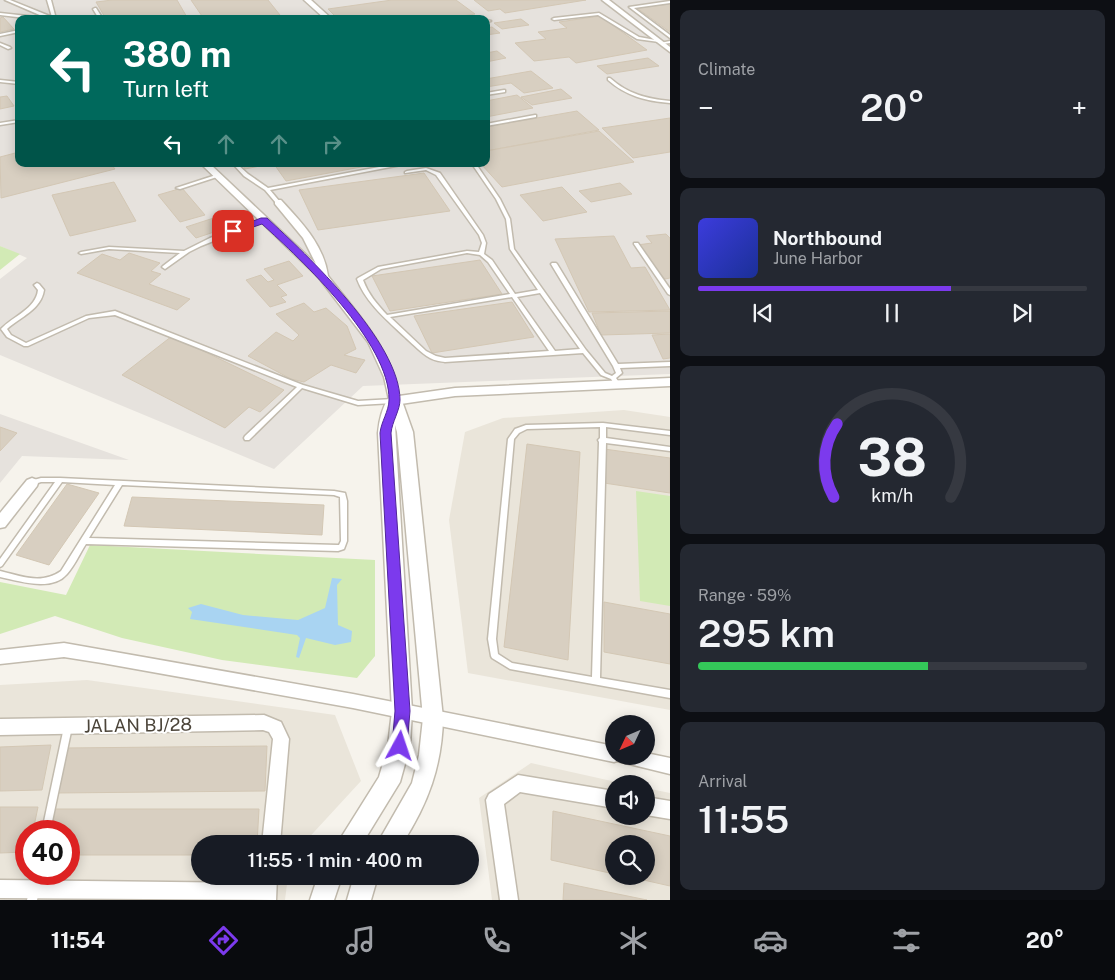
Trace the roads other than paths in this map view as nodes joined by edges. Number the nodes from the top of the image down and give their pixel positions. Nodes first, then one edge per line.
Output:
1 (7, 0) edge
2 (49, 0) edge
3 (308, 0) edge
4 (605, 0) edge
5 (670, 2) edge
6 (95, 9) dead end
7 (0, 14) edge
8 (44, 15) edge
9 (53, 15) edge
10 (99, 15) edge
11 (324, 15) edge
12 (15, 16) edge
13 (554, 19) dead end
14 (15, 32) edge
15 (0, 35) edge
16 (670, 37) edge
17 (661, 42) junction
18 (670, 42) edge
19 (0, 44) edge
20 (9, 48) dead end
21 (670, 50) edge
22 (609, 79) dead end
23 (0, 81) edge
24 (15, 83) edge
25 (504, 91) dead end
26 (490, 93) edge
27 (670, 102) edge
28 (535, 116) dead end
29 (15, 122) edge
30 (0, 124) edge
31 (490, 124) edge
32 (208, 167) edge
33 (238, 167) edge
34 (386, 167) edge
35 (476, 167) edge
36 (406, 172) dead end
37 (218, 176) junction
38 (178, 188) dead end
39 (267, 189) junction
40 (278, 202) joint
41 (264, 220) junction
42 (636, 244) dead end
43 (182, 252) junction
44 (81, 254) dead end
45 (481, 254) junction
46 (554, 264) dead end
47 (165, 267) dead end
48 (323, 276) junction
49 (38, 285) dead end
50 (541, 291) junction
51 (670, 293) edge
52 (513, 295) junction
53 (388, 316) junction
54 (584, 351) junction
55 (553, 353) junction
56 (670, 364) edge
57 (616, 366) junction
58 (614, 381) junction
59 (670, 382) edge
60 (301, 386) junction
61 (394, 401) junction
62 (603, 426) junction
63 (670, 433) edge
64 (247, 438) dead end
65 (601, 440) junction
66 (670, 449) edge
67 (60, 480) junction
68 (32, 483) joint
69 (120, 483) junction
70 (0, 523) edge
71 (85, 541) junction
72 (0, 564) edge
73 (0, 574) edge
74 (0, 657) edge
75 (596, 681) junction
76 (670, 694) edge
77 (402, 711) junction
78 (434, 718) junction
79 (0, 727) edge
80 (68, 727) junction
81 (605, 752) edge
82 (655, 763) edge
83 (670, 766) edge
84 (605, 798) edge
85 (655, 808) edge
86 (670, 810) edge
87 (48, 820) edge
88 (272, 835) edge
89 (354, 835) edge
90 (394, 835) edge
91 (327, 885) edge
92 (363, 885) edge
93 (35, 888) edge
94 (267, 889) edge
95 (0, 890) edge
96 (322, 900) edge
97 (359, 900) edge
98 (509, 900) edge

1 - 8 lane
2 - 9 lane
3 - 11 street
4 - 17 street
5 - 16 lane
6 - 10 lane
7 - 12 lane
13 - 17 lane
14 - 15 lane
17 - 18 lane
17 - 21 street
19 - 20 lane
22 - 27 lane
23 - 24 lane
25 - 26 lane
28 - 31 lane
29 - 30 lane
32 - 37 street
33 - 39 lane
34 - 39 lane
35 - 50 lane
36 - 45 lane
37 - 38 lane
37 - 41 street
39 - 40 lane
40 - 48 street
41 - 43 lane
41 - 48 street
42 - 51 lane
43 - 44 lane
43 - 47 lane
45 - 52 lane
45 - 53 lane
46 - 57 lane
48 - 61 street
49 - 60 lane
50 - 52 lane
50 - 54 lane
52 - 53 lane
52 - 55 lane
53 - 55 lane
54 - 55 lane
54 - 58 lane
56 - 57 lane
57 - 58 lane
58 - 59 street
58 - 61 street
60 - 61 lane
60 - 64 lane
61 - 77 street
61 - 78 street
62 - 63 lane
62 - 65 lane
62 - 75 lane
65 - 66 lane
65 - 75 lane
67 - 68 lane
67 - 69 lane
67 - 72 lane
68 - 70 street
69 - 71 lane
69 - 71 lane
71 - 73 lane
74 - 77 street
75 - 76 lane
77 - 78 street
77 - 89 street
78 - 81 street
78 - 90 street
79 - 80 street, JALAN BJ/28
80 - 87 lane
80 - 88 street, JALAN BJ/28
82 - 83 street
84 - 98 street
85 - 86 street
91 - 96 street
92 - 97 street
93 - 94 street
93 - 95 street

